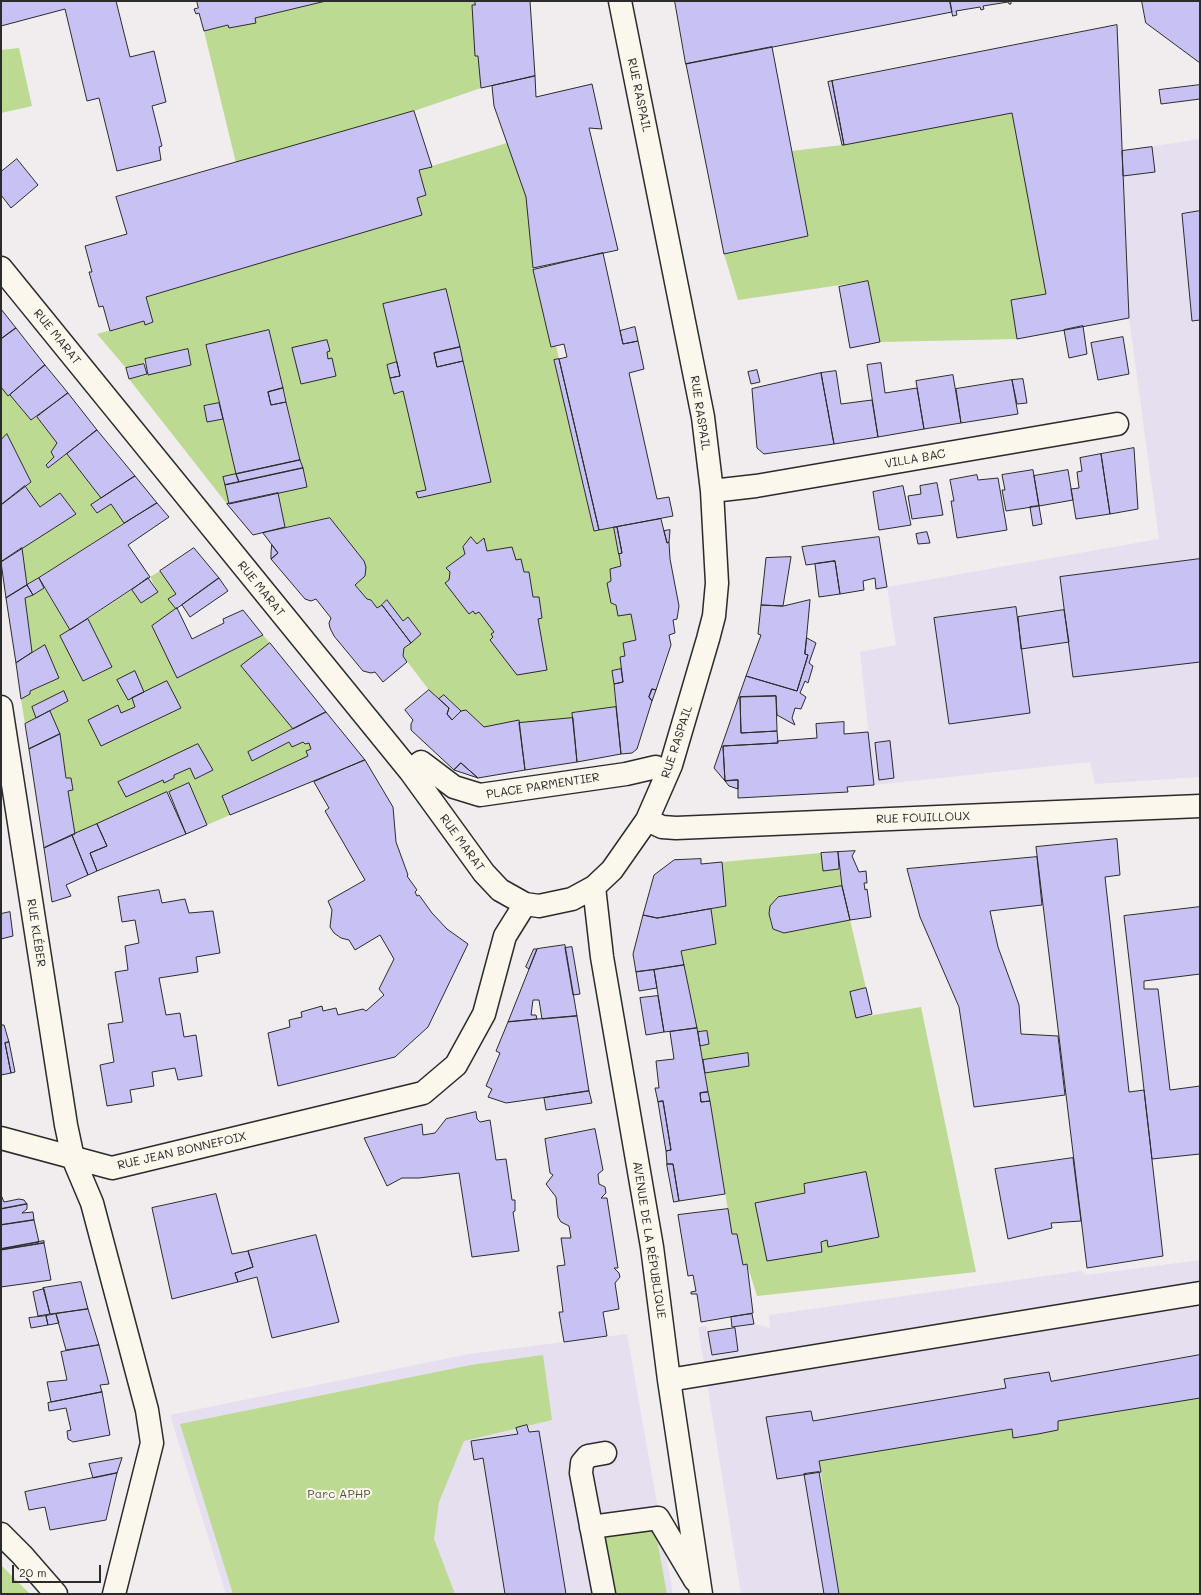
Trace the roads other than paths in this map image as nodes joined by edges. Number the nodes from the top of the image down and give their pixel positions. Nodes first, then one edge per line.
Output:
1 (620, 1) edge
2 (636, 1) edge
3 (1, 268) edge
4 (1117, 424) dead end
5 (718, 490) junction
6 (1, 707) edge
7 (416, 766) dead end
8 (664, 766) junction
9 (1200, 806) edge
10 (647, 820) junction
11 (594, 887) junction
12 (525, 904) junction
13 (1, 1138) edge
14 (73, 1158) junction
15 (1200, 1293) edge
16 (669, 1380) junction
17 (606, 1453) dead end
18 (591, 1527) junction
19 (1, 1534) edge
20 (701, 1591) edge
21 (56, 1594) edge
22 (114, 1594) edge
23 (604, 1594) edge

1 - 5 street, RUE RASPAIL
2 - 5 street
3 - 12 street, RUE MARAT
4 - 5 street, VILLA BAC
5 - 8 street, RUE RASPAIL
6 - 14 street, RUE KLÉBER
7 - 8 street, PLACE PARMENTIER
8 - 10 street, RUE RASPAIL
9 - 10 street, RUE FOUILLOUX
10 - 11 street, RUE RASPAIL
11 - 12 street
11 - 16 street, AVENUE DE LA RÉPUBLIQUE
12 - 14 street, RUE JEAN BONNEFOIX
13 - 14 street, RUE JEAN BONNEFOIX
14 - 22 street
15 - 16 street
16 - 20 street, AVENUE DE LA RÉPUBLIQUE
17 - 18 street
18 - 20 street
18 - 23 street
19 - 21 street

